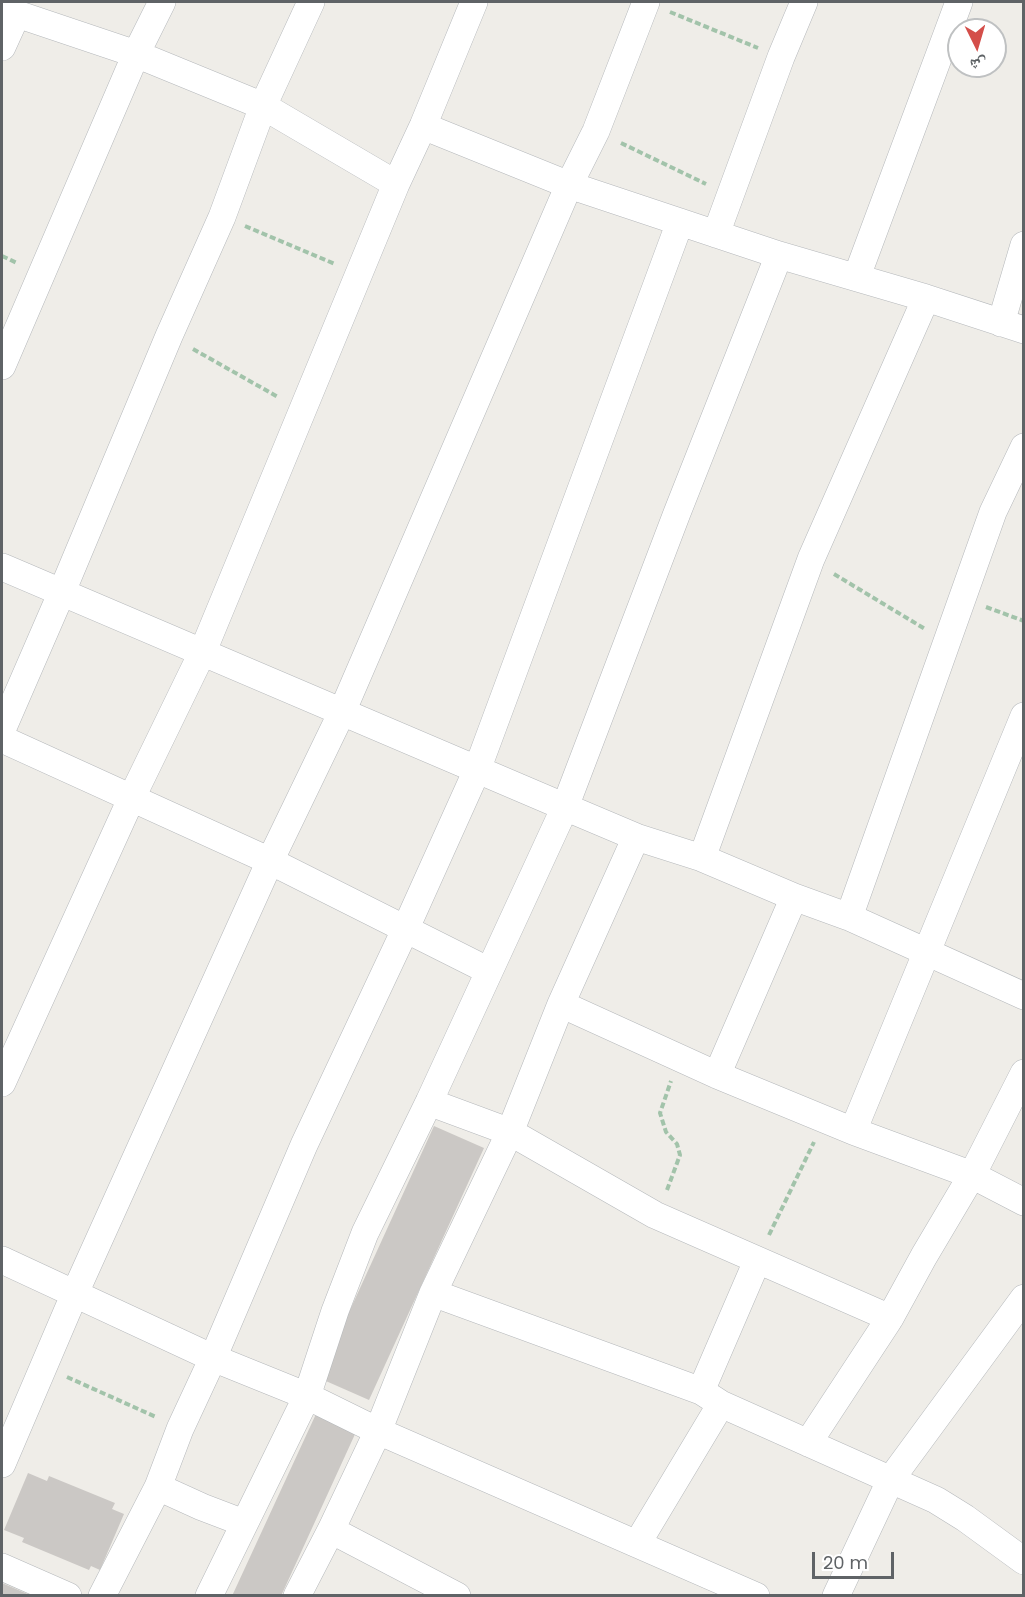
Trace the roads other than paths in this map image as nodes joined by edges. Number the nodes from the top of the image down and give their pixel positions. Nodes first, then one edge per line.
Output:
1 (162, 2) edge
2 (310, 2) edge
3 (474, 2) edge
4 (646, 2) edge
5 (804, 2) edge
6 (959, 2) edge
7 (9, 12) edge
8 (2, 47) edge
9 (136, 54) junction
10 (263, 106) junction
11 (423, 126) junction
12 (396, 184) junction
13 (569, 185) junction
14 (680, 222) junction
15 (717, 234) junction
16 (1023, 245) edge
17 (779, 255) junction
18 (857, 276) junction
19 (927, 298) junction
20 (1012, 326) edge
21 (2, 366) edge
22 (1023, 447) edge
23 (2, 567) edge
24 (61, 594) junction
25 (202, 651) junction
26 (342, 712) junction
27 (1023, 716) edge
28 (2, 730) edge
29 (2, 739) edge
30 (477, 770) junction
31 (132, 797) junction
32 (565, 807) junction
33 (636, 837) junction
34 (702, 858) junction
35 (270, 861) junction
36 (794, 897) junction
37 (849, 917) junction
38 (405, 930) junction
39 (926, 954) junction
40 (489, 971) junction
41 (1023, 996) edge
42 (561, 1004) junction
43 (1023, 1073) edge
44 (717, 1075) junction
45 (2, 1083) edge
46 (429, 1102) junction
47 (853, 1131) junction
48 (510, 1132) junction
49 (972, 1175) junction
50 (1023, 1202) edge
51 (2, 1260) edge
52 (757, 1260) junction
53 (75, 1293) junction
54 (433, 1293) junction
55 (1023, 1298) edge
56 (890, 1318) junction
57 (213, 1358) junction
58 (307, 1396) junction
59 (711, 1397) junction
60 (378, 1431) junction
61 (808, 1443) junction
62 (2, 1464) edge
63 (891, 1479) junction
64 (158, 1487) junction
65 (244, 1523) junction
66 (331, 1530) junction
67 (637, 1544) junction
68 (1023, 1561) edge
69 (2, 1567) edge
70 (68, 1596) edge
71 (102, 1596) edge
72 (209, 1596) edge
73 (297, 1596) edge
74 (457, 1596) edge
75 (756, 1596) edge
76 (836, 1596) edge

1 - 9 street
2 - 10 street
3 - 11 street
4 - 13 street
5 - 15 street
6 - 18 street
7 - 8 street
7 - 9 street
9 - 10 street
9 - 21 street
10 - 12 street
10 - 24 street
11 - 12 street
11 - 13 street
12 - 25 street
13 - 14 street
13 - 26 street
14 - 15 street
14 - 30 street
15 - 17 street
16 - 20 street
17 - 18 street
17 - 32 street
18 - 19 street
19 - 20 street
19 - 34 street
22 - 37 street
23 - 24 street
24 - 25 street
24 - 28 street
25 - 26 street
25 - 31 street
26 - 30 street
26 - 35 street
27 - 39 street
29 - 31 street
30 - 32 street
30 - 38 street
31 - 35 street
31 - 45 street
32 - 33 street
32 - 40 street
33 - 34 street
33 - 42 street
34 - 36 street
35 - 38 street
35 - 53 street
36 - 37 street
36 - 44 street
37 - 39 street
38 - 40 street
38 - 57 street
39 - 41 street
39 - 47 street
40 - 46 street
42 - 44 street
42 - 48 street
43 - 49 street
44 - 47 street
46 - 48 street
46 - 58 street
47 - 49 street
48 - 52 street
48 - 54 street
49 - 50 street
49 - 56 street
51 - 53 street
52 - 56 street
52 - 59 street
53 - 57 street
53 - 62 street
54 - 59 street
54 - 60 street
55 - 63 street
56 - 61 street
57 - 58 street
57 - 64 street
58 - 60 street
58 - 65 street
59 - 61 street
59 - 67 street
60 - 66 street
60 - 67 street
61 - 63 street
63 - 68 street
63 - 76 street
64 - 65 street
64 - 71 street
65 - 72 street
66 - 73 street
66 - 74 street
67 - 75 street
69 - 70 street

